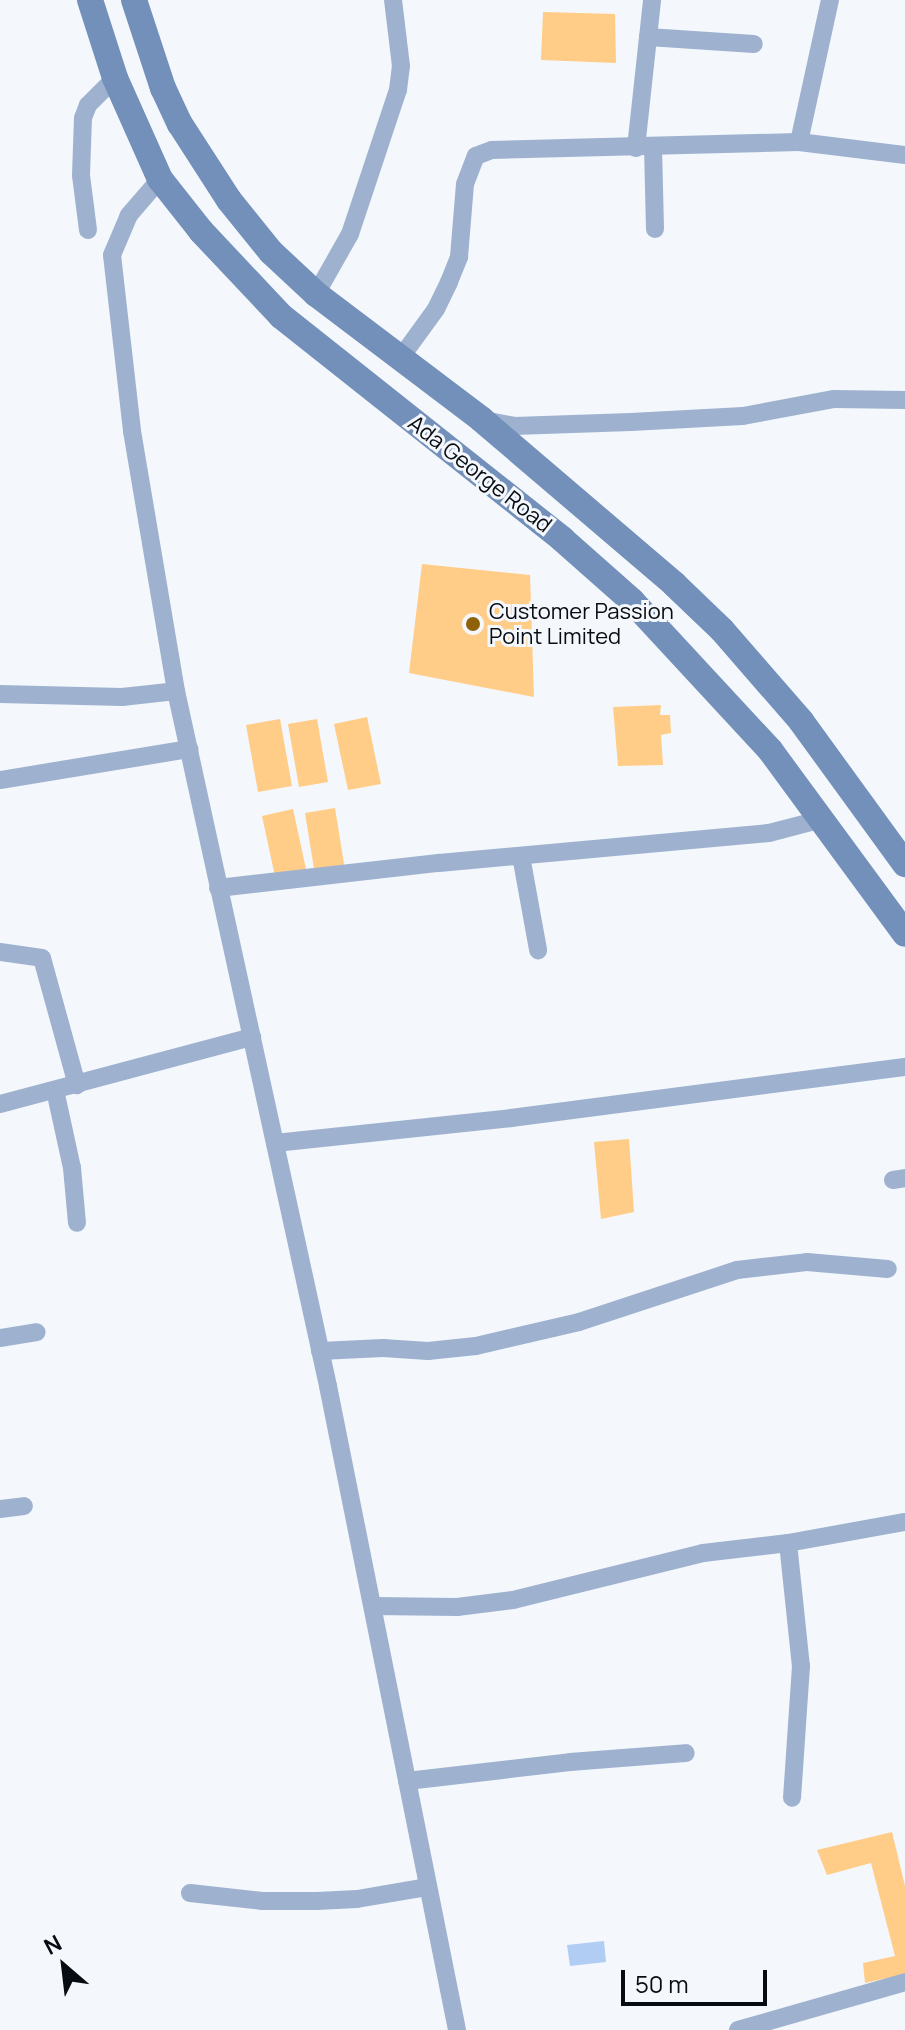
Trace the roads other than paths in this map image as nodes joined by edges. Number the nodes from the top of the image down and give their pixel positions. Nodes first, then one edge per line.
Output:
1 (90, 0) edge
2 (134, 0) edge
3 (393, 0) edge
4 (652, 0) edge
5 (830, 0) edge
6 (648, 37) junction
7 (754, 44) dead end
8 (115, 78) junction
9 (799, 142) junction
10 (644, 148) junction
11 (905, 155) edge
12 (160, 179) junction
13 (655, 229) dead end
14 (88, 230) dead end
15 (316, 294) junction
16 (399, 360) junction
17 (905, 400) edge
18 (481, 419) junction
19 (176, 691) junction
20 (0, 694) edge
21 (189, 749) junction
22 (0, 780) edge
23 (819, 820) junction
24 (521, 856) junction
25 (905, 864) edge
26 (218, 888) junction
27 (905, 934) edge
28 (538, 950) dead end
29 (0, 952) edge
30 (252, 1037) junction
31 (905, 1067) edge
32 (77, 1085) junction
33 (55, 1090) junction
34 (0, 1104) edge
35 (275, 1143) junction
36 (77, 1223) dead end
37 (888, 1269) dead end
38 (37, 1332) dead end
39 (0, 1338) edge
40 (320, 1351) junction
41 (24, 1506) dead end
42 (0, 1509) edge
43 (905, 1522) edge
44 (788, 1543) junction
45 (373, 1606) junction
46 (686, 1753) dead end
47 (407, 1781) junction
48 (792, 1798) dead end
49 (428, 1887) junction
50 (190, 1893) dead end
51 (905, 1982) edge
52 (781, 2024) edge
53 (457, 2030) edge
54 (738, 2030) edge

1 - 8 main road, Ada George Road
2 - 15 main road, Ada George Road
3 - 15 street
4 - 6 street
5 - 9 street
6 - 7 street
6 - 10 street
8 - 12 main road, Ada George Road
8 - 14 street
9 - 10 street
9 - 11 street
10 - 13 street
10 - 16 street
12 - 19 street
12 - 23 main road, Ada George Road
15 - 16 main road, Ada George Road
16 - 18 main road, Ada George Road
17 - 18 street
18 - 25 main road, Ada George Road
19 - 20 street
19 - 21 street
21 - 22 street
21 - 26 street
23 - 24 street
23 - 27 main road, Ada George Road
24 - 26 street
24 - 28 street
26 - 30 street
29 - 32 street
30 - 32 street
30 - 35 street
31 - 35 street
32 - 33 street
33 - 34 street
33 - 36 street
35 - 40 street
37 - 40 street
38 - 39 street
40 - 45 street
41 - 42 street
43 - 44 street
44 - 45 street
44 - 48 street
45 - 47 street
46 - 47 street
47 - 49 street
49 - 50 street
49 - 53 street
51 - 52 street
52 - 54 street

